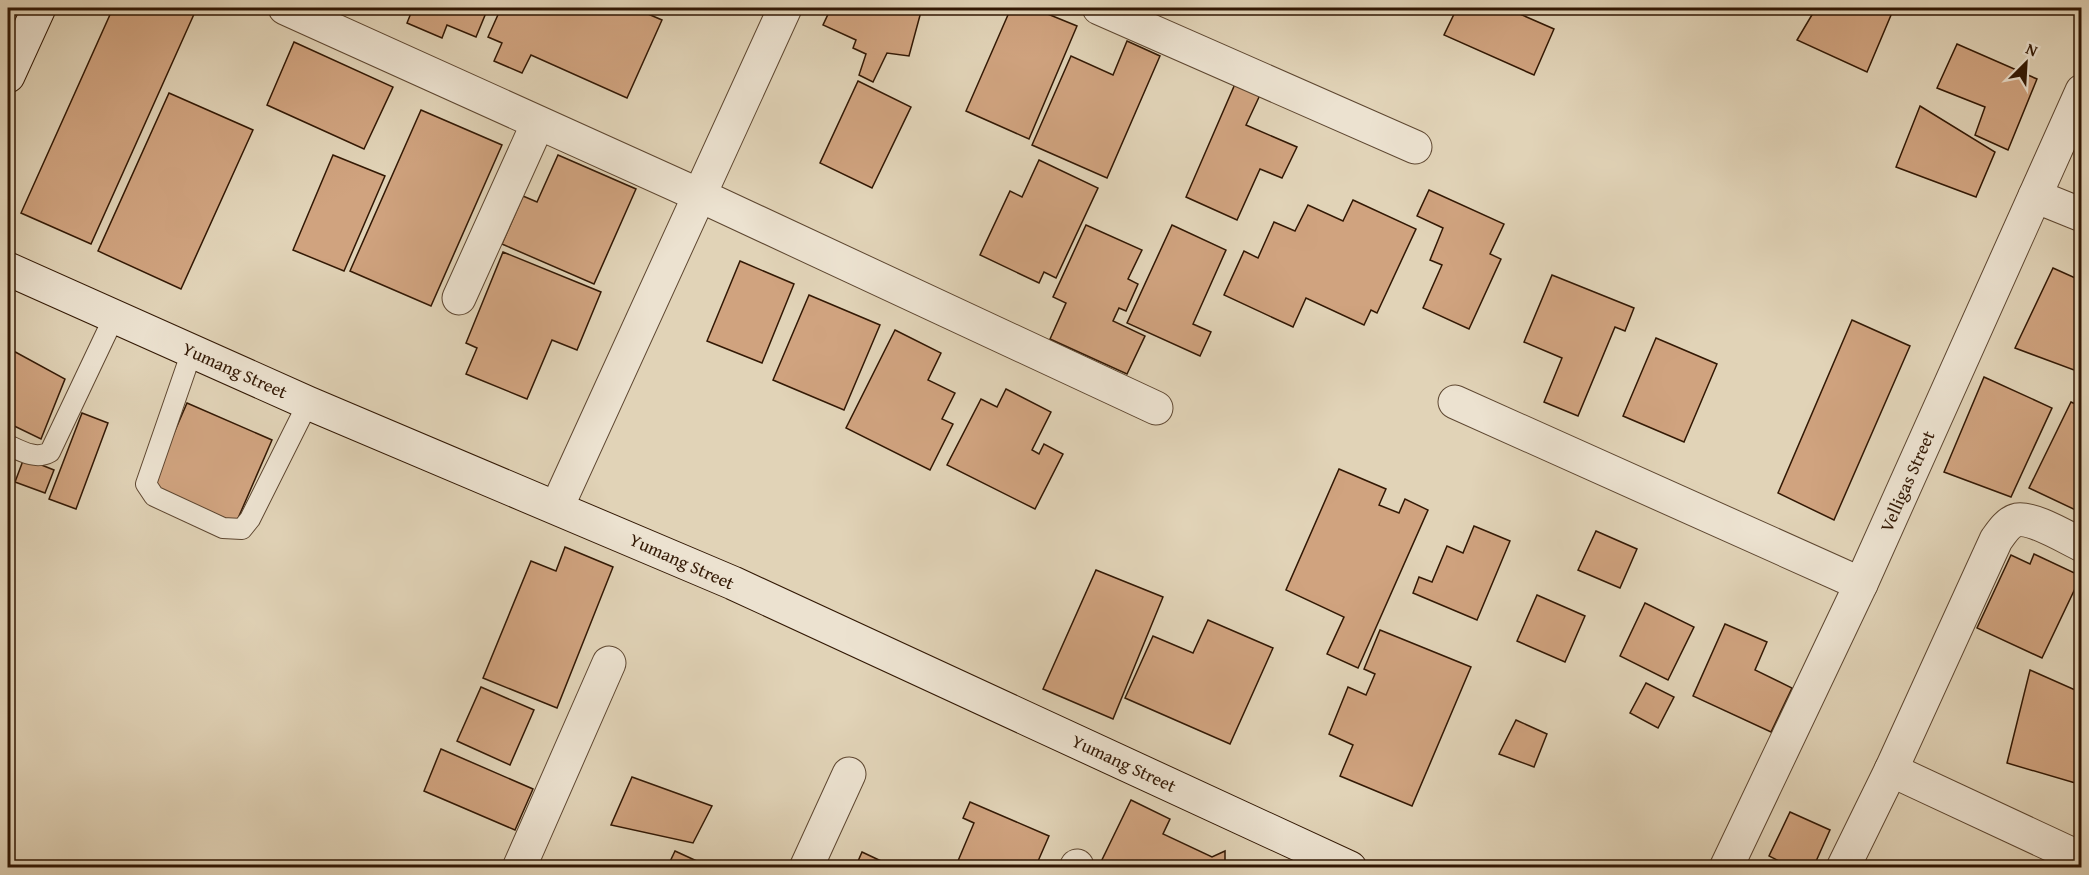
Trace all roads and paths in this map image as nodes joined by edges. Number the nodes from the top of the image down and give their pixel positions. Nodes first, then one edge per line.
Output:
1 (39, 8) edge
2 (285, 8) edge
3 (785, 8) edge
4 (1099, 8) edge
5 (8, 76) edge
6 (2082, 91) edge
7 (538, 123) junction
8 (1415, 147) dead end
9 (700, 196) junction
10 (2035, 196) junction
11 (2082, 215) edge
12 (8, 269) edge
13 (459, 298) dead end
14 (115, 315) junction
15 (192, 351) junction
16 (308, 402) junction
17 (1455, 402) dead end
18 (1156, 408) dead end
19 (8, 445) edge
20 (557, 507) junction
21 (2082, 544) edge
22 (1861, 584) junction
23 (609, 663) dead end
24 (1891, 770) junction
25 (849, 774) dead end
26 (2082, 859) edge
27 (519, 867) edge
28 (806, 867) edge
29 (1350, 867) edge
30 (1726, 867) edge
31 (1843, 867) edge

1 - 5 street
2 - 7 street
3 - 9 street
4 - 8 street
6 - 10 street, Velligas Street
7 - 9 street
7 - 13 street
9 - 18 street
9 - 20 street
10 - 11 street
10 - 22 street, Velligas Street
12 - 14 street, Yumang Street
14 - 15 street, Yumang Street
14 - 19 lane
15 - 16 street, Yumang Street
15 - 16 lane
16 - 20 street, Yumang Street
17 - 22 street
20 - 29 street, Yumang Street
21 - 24 street
22 - 30 street, Velligas Street
23 - 27 street
24 - 26 street
24 - 31 street
25 - 28 street

